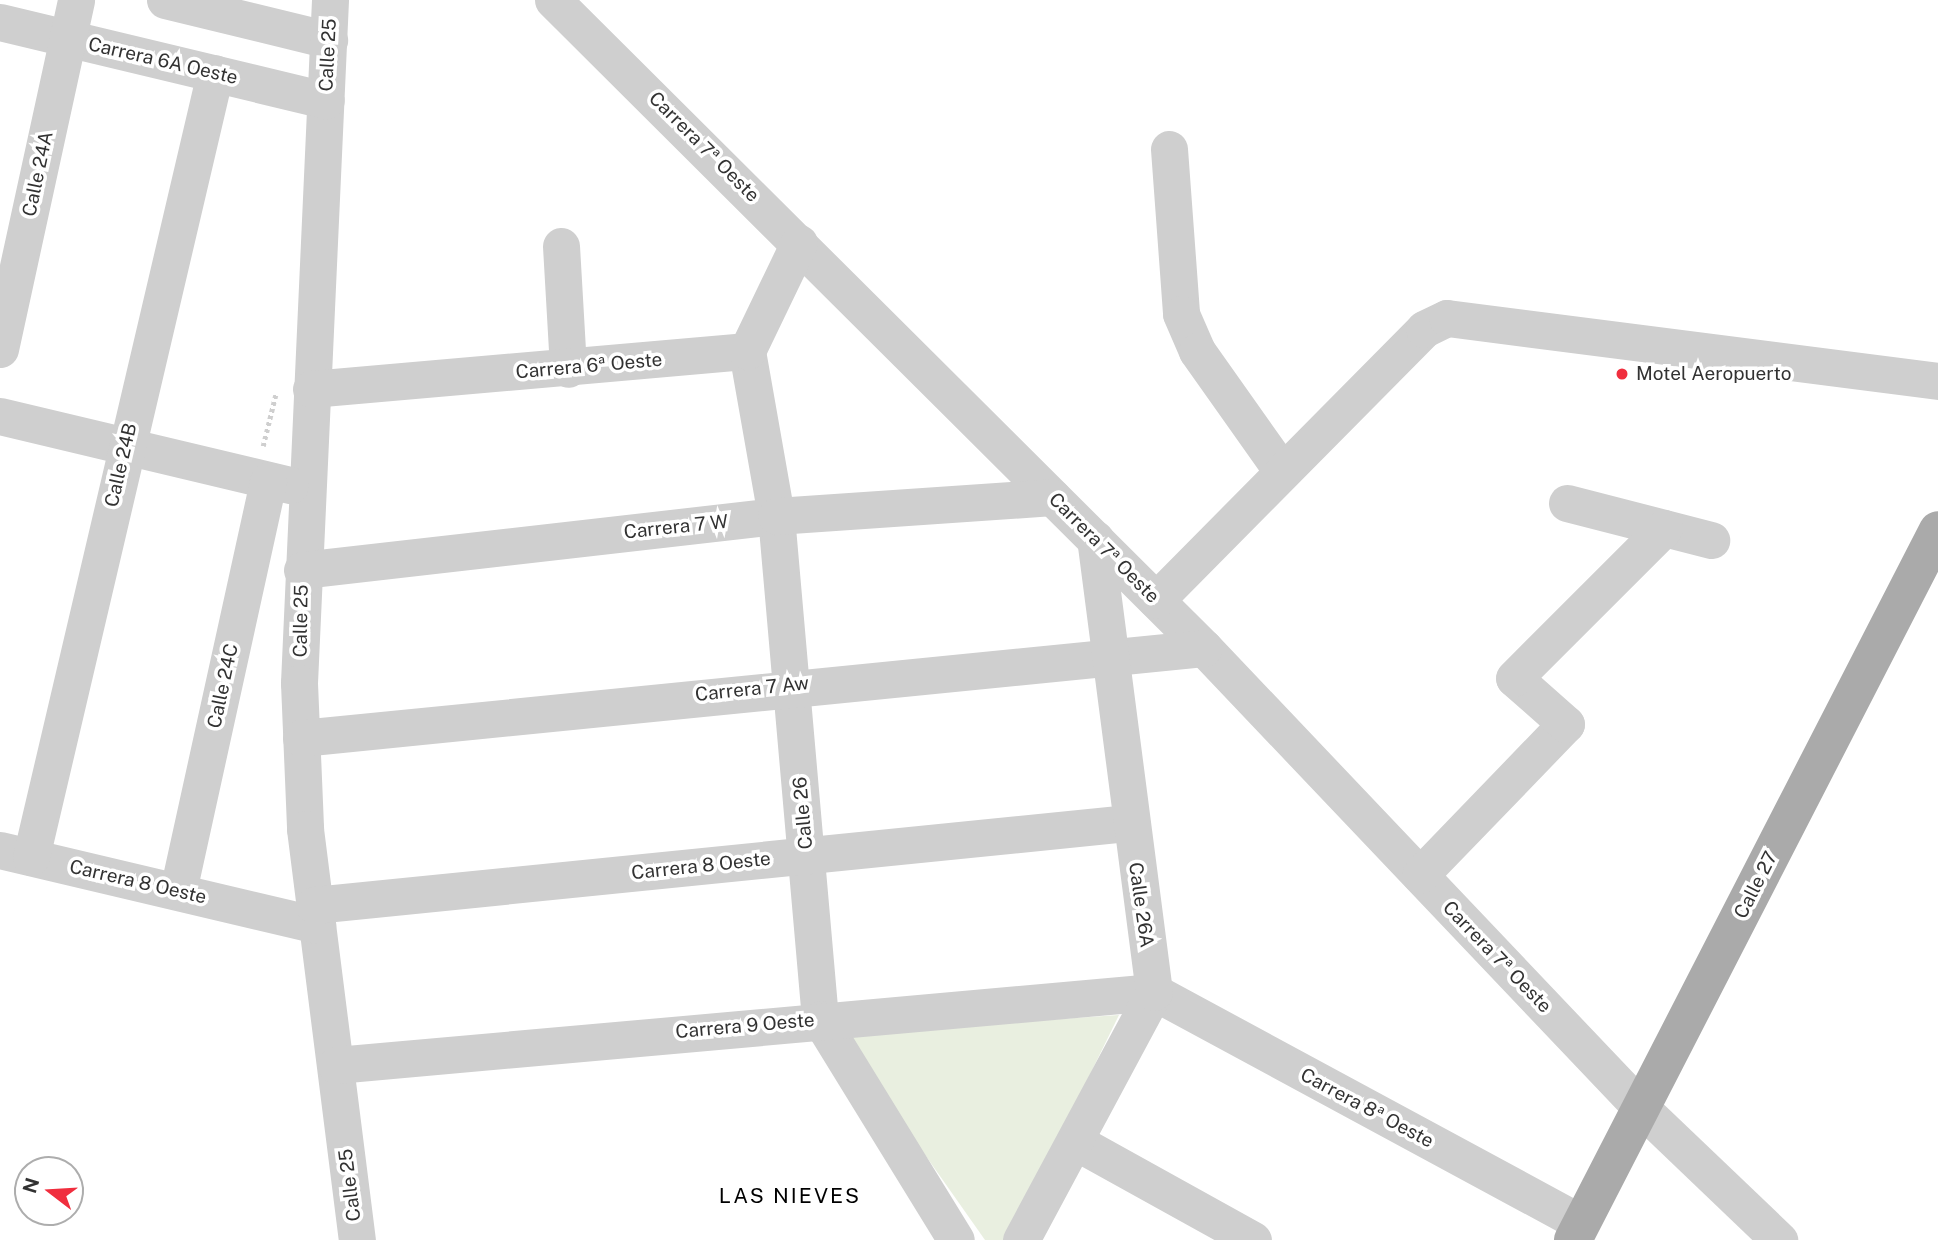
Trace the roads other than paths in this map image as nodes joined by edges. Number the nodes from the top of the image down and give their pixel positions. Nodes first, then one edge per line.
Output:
1 (76, 0) edge
2 (165, 0) edge
3 (330, 0) edge
4 (553, 0) edge
5 (0, 22) edge
6 (68, 38) junction
7 (329, 40) junction
8 (215, 73) junction
9 (326, 100) junction
10 (1169, 149) dead end
11 (799, 243) junction
12 (561, 246) dead end
13 (0, 349) edge
14 (747, 351) junction
15 (568, 369) junction
16 (1938, 381) edge
17 (312, 389) junction
18 (0, 416) edge
19 (125, 446) junction
20 (1282, 471) junction
21 (268, 481) junction
22 (305, 489) junction
23 (1052, 497) junction
24 (1567, 503) dead end
25 (776, 516) junction
26 (1664, 528) junction
27 (1938, 530) edge
28 (1095, 539) junction
29 (1711, 540) dead end
30 (302, 570) junction
31 (1156, 600) junction
32 (1204, 648) junction
33 (1110, 654) junction
34 (792, 685) junction
35 (301, 738) junction
36 (1129, 823) junction
37 (16, 853) edge
38 (806, 856) junction
39 (1420, 875) junction
40 (178, 891) junction
41 (316, 915) junction
42 (1154, 992) junction
43 (820, 1019) junction
44 (336, 1065) junction
45 (1642, 1109) junction
46 (1078, 1143) junction
47 (1577, 1232) edge
48 (357, 1240) edge
49 (956, 1240) edge
50 (1021, 1240) edge
51 (1253, 1240) edge
52 (1779, 1240) edge

1 - 6 street, Calle 24A
2 - 7 street
3 - 7 street, Calle 25
4 - 11 street, Carrera 7ª Oeste
5 - 6 street, Carrera 6A Oeste
6 - 8 street, Carrera 6A Oeste
6 - 13 street, Calle 24A
7 - 9 street, Calle 25
8 - 9 street, Carrera 6A Oeste
8 - 19 street, Calle 24B
9 - 17 street, Calle 25
10 - 20 street
11 - 14 street
11 - 23 street, Carrera 7ª Oeste
12 - 15 street
14 - 15 street, Carrera 6ª Oeste
14 - 25 street, Calle 26
15 - 17 street, Carrera 6ª Oeste
16 - 20 street
17 - 22 street, Calle 25
18 - 19 street
19 - 21 street
19 - 37 street, Calle 24B
20 - 31 street
21 - 22 street
21 - 40 street, Calle 24C
22 - 30 street, Calle 25
23 - 25 street, Carrera 7 W
23 - 28 street, Carrera 7ª Oeste
24 - 26 street
25 - 30 street, Carrera 7 W
25 - 34 street, Calle 26
26 - 29 street
26 - 39 street
27 - 45 main road, Calle 27
28 - 31 street, Carrera 7ª Oeste
28 - 33 street, Calle 26A
30 - 35 street, Calle 25
31 - 32 street, Carrera 7ª Oeste
32 - 33 street, Carrera 7 Aw
32 - 39 street, Carrera 7ª Oeste
33 - 34 street, Carrera 7 Aw
33 - 36 street, Calle 26A
34 - 35 street, Carrera 7 Aw
34 - 38 street, Calle 26
35 - 41 street, Calle 25
36 - 38 street, Carrera 8 Oeste
36 - 42 street, Calle 26A
37 - 40 street, Carrera 8 Oeste
38 - 41 street, Carrera 8 Oeste
38 - 43 street, Calle 26
39 - 45 street, Carrera 7ª Oeste
40 - 41 street, Carrera 8 Oeste
41 - 44 street, Calle 25
42 - 43 street, Carrera 9 Oeste
42 - 46 street
42 - 47 street, Carrera 8ª Oeste
43 - 44 street, Carrera 9 Oeste
43 - 49 street, Calle 26
44 - 48 street, Calle 25
45 - 47 main road, Calle 27
45 - 52 street, Carrera 7ª Oeste
46 - 50 street
46 - 51 street

